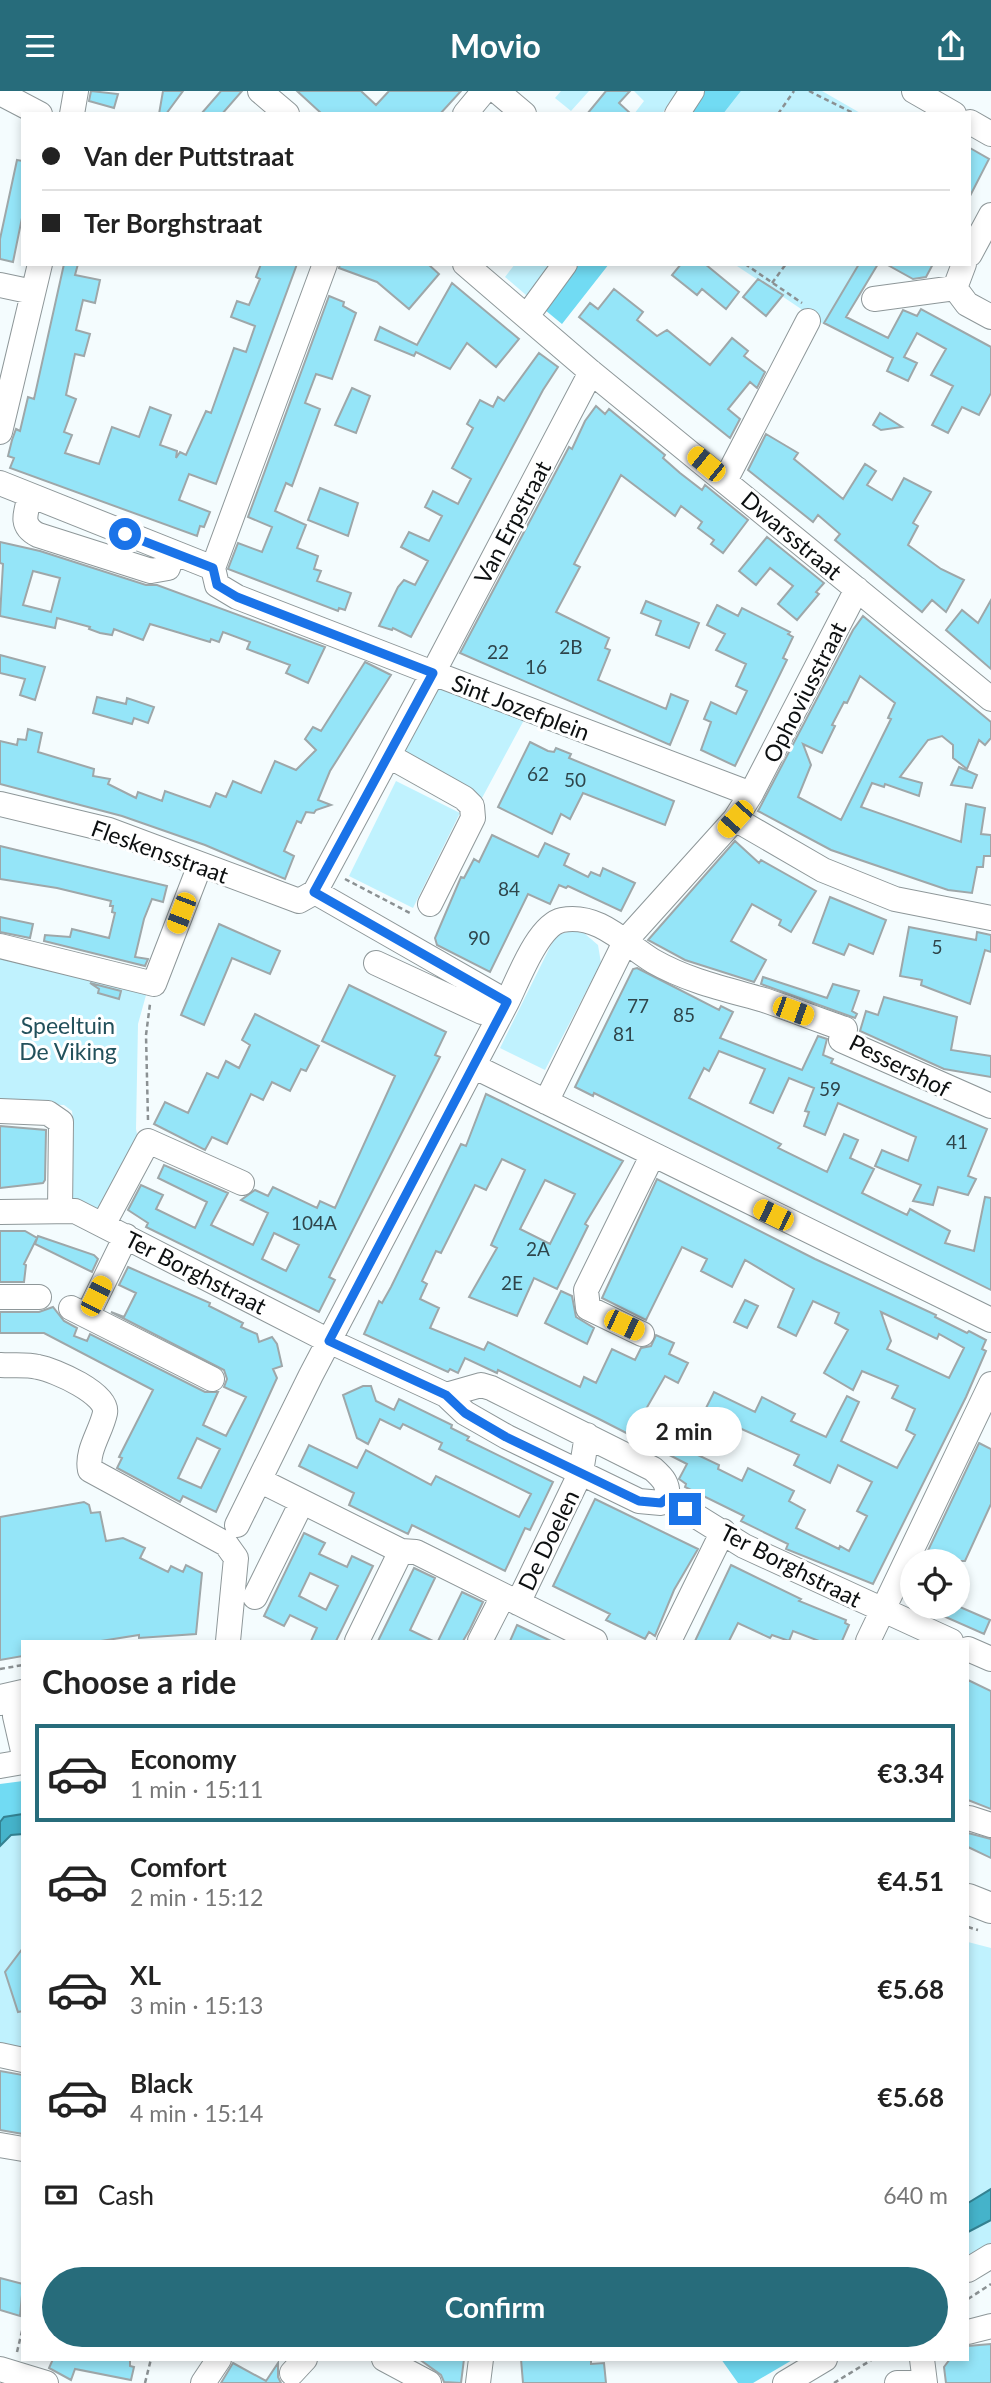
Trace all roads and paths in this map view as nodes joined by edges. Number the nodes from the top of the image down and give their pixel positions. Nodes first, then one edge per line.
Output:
1 (76, 91) edge
2 (260, 91) edge
3 (484, 91) edge
4 (497, 91) edge
5 (692, 91) edge
6 (794, 91) edge
7 (809, 91) edge
8 (914, 91) edge
9 (0, 93) edge
10 (36, 112) edge
11 (72, 112) edge
12 (285, 112) edge
13 (468, 112) edge
14 (522, 112) edge
15 (678, 112) edge
16 (779, 112) edge
17 (851, 112) edge
18 (951, 112) edge
19 (971, 123) edge
20 (991, 134) edge
21 (991, 215) edge
22 (971, 252) edge
23 (40, 266) edge
24 (324, 266) edge
25 (467, 266) edge
26 (564, 266) edge
27 (748, 266) edge
28 (785, 266) edge
29 (963, 266) edge
30 (772, 283) junction
31 (0, 285) edge
32 (955, 288) junction
33 (33, 292) junction
34 (874, 299) dead end
35 (527, 316) junction
36 (991, 317) edge
37 (808, 321) joint
38 (591, 372) junction
39 (0, 432) edge
40 (726, 479) junction
41 (0, 483) edge
42 (30, 497) junction
43 (173, 553) junction
44 (213, 568) junction
45 (857, 589) junction
46 (433, 673) junction
47 (991, 699) edge
48 (389, 756) junction
49 (751, 794) junction
50 (0, 804) edge
51 (735, 819) junction
52 (200, 865) junction
53 (327, 870) junction
54 (314, 892) junction
55 (425, 911) joint
56 (991, 918) edge
57 (626, 940) junction
58 (0, 946) edge
59 (435, 961) junction
60 (376, 963) dead end
61 (154, 984) junction
62 (423, 985) junction
63 (507, 1002) junction
64 (482, 1012) dead end
65 (475, 1067) junction
66 (546, 1102) junction
67 (991, 1106) edge
68 (0, 1111) edge
69 (148, 1141) junction
70 (652, 1156) junction
71 (242, 1183) dead end
72 (60, 1211) junction
73 (0, 1212) edge
74 (103, 1225) junction
75 (126, 1236) junction
76 (0, 1297) edge
77 (39, 1297) dead end
78 (991, 1320) edge
79 (642, 1333) dead end
80 (329, 1341) junction
81 (0, 1365) edge
82 (212, 1379) dead end
83 (991, 1384) edge
84 (446, 1395) junction
85 (587, 1435) junction
86 (581, 1472) junction
87 (259, 1480) junction
88 (667, 1498) junction
89 (301, 1504) junction
90 (237, 1525) dead end
91 (723, 1531) junction
92 (401, 1551) junction
93 (255, 1597) dead end
94 (510, 1599) junction
95 (880, 1610) junction
96 (228, 1640) edge
97 (357, 1640) edge
98 (481, 1640) edge
99 (593, 1640) edge
100 (669, 1640) edge
101 (868, 1640) edge
102 (949, 1640) edge
103 (969, 1649) edge
104 (991, 1659) edge
105 (21, 1665) edge
106 (0, 1669) edge
107 (12, 1709) edge
108 (21, 1743) edge
109 (21, 1762) edge
110 (0, 1766) edge
111 (969, 1899) edge
112 (991, 1908) edge
113 (969, 1913) edge
114 (991, 1915) edge
115 (0, 2055) edge
116 (21, 2060) edge
117 (991, 2256) edge
118 (969, 2269) edge
119 (991, 2284) edge
120 (969, 2298) edge
121 (991, 2326) edge
122 (969, 2332) edge
123 (21, 2333) edge
124 (150, 2361) edge
125 (218, 2361) edge
126 (481, 2361) edge
127 (822, 2361) edge
128 (870, 2361) edge
129 (922, 2361) edge
130 (398, 2362) edge
131 (7, 2375) edge
132 (46, 2383) edge
133 (145, 2383) edge
134 (203, 2383) edge
135 (429, 2383) edge
136 (478, 2383) edge
137 (785, 2383) edge
138 (834, 2383) edge
139 (897, 2383) edge
140 (911, 2383) edge
141 (925, 2383) edge

1 - 11 street
2 - 12 street
3 - 13 street
4 - 14 street
5 - 15 street
6 - 16 path
7 - 17 path
8 - 18 street
9 - 10 street
19 - 20 street
21 - 22 street
23 - 33 street
24 - 44 street
25 - 35 street, Dwarsstraat
26 - 35 street
27 - 30 path
28 - 30 path
29 - 32 street
30 - 37 path
31 - 33 street
32 - 34 street
32 - 36 street
33 - 39 street
35 - 38 street, Dwarsstraat
37 - 40 street
38 - 40 street, Dwarsstraat
38 - 46 street, Van Erpstraat
40 - 45 street, Dwarsstraat
41 - 42 street
42 - 43 street
42 - 43 street
43 - 44 street
44 - 46 street
45 - 47 street, Dwarsstraat
45 - 49 street, Ophoviusstraat
46 - 48 street, Sint Jozefplein
46 - 49 street, Sint Jozefplein
48 - 53 street, Sint Jozefplein
48 - 55 street
49 - 51 street
50 - 52 street, Fleskensstraat
51 - 56 street
51 - 57 street
52 - 54 street, Fleskensstraat
52 - 61 street
53 - 54 street, Sint Jozefplein
53 - 55 path
54 - 59 street
57 - 63 street
57 - 66 street
57 - 67 street, Pessershof
58 - 61 street
59 - 62 street
59 - 63 street
60 - 62 street
61 - 69 path
62 - 64 street
63 - 65 street
65 - 66 street
65 - 80 street
66 - 70 street
68 - 72 street
69 - 71 street
69 - 74 street
70 - 78 street
70 - 79 street
72 - 73 street, Ter Borghstraat
72 - 74 street, Ter Borghstraat
74 - 75 street, Ter Borghstraat
75 - 80 street, Ter Borghstraat
75 - 82 street
76 - 77 street
80 - 84 street, Ter Borghstraat
80 - 87 street
81 - 96 street
83 - 95 street
84 - 85 street
84 - 86 street, Ter Borghstraat
85 - 86 street, De Doelen
85 - 88 street
86 - 88 street, Ter Borghstraat
86 - 94 street, De Doelen
87 - 89 street, De Doelen
87 - 90 street
88 - 91 street, Ter Borghstraat
89 - 92 street, De Doelen
89 - 93 street
91 - 95 street, Ter Borghstraat
91 - 100 street
92 - 94 street, De Doelen
92 - 97 street
94 - 98 street, De Doelen
94 - 99 street, De Doelen
95 - 101 street
95 - 102 street, Ter Borghstraat
103 - 104 street
105 - 106 path
107 - 108 street
109 - 110 street
111 - 112 main road
113 - 114 main road
115 - 116 street
117 - 118 street
119 - 120 path
121 - 122 street
123 - 131 path
124 - 133 path
125 - 134 street
126 - 136 street
127 - 137 street
128 - 138 path
129 - 141 street
130 - 135 street
131 - 132 street
139 - 140 street

